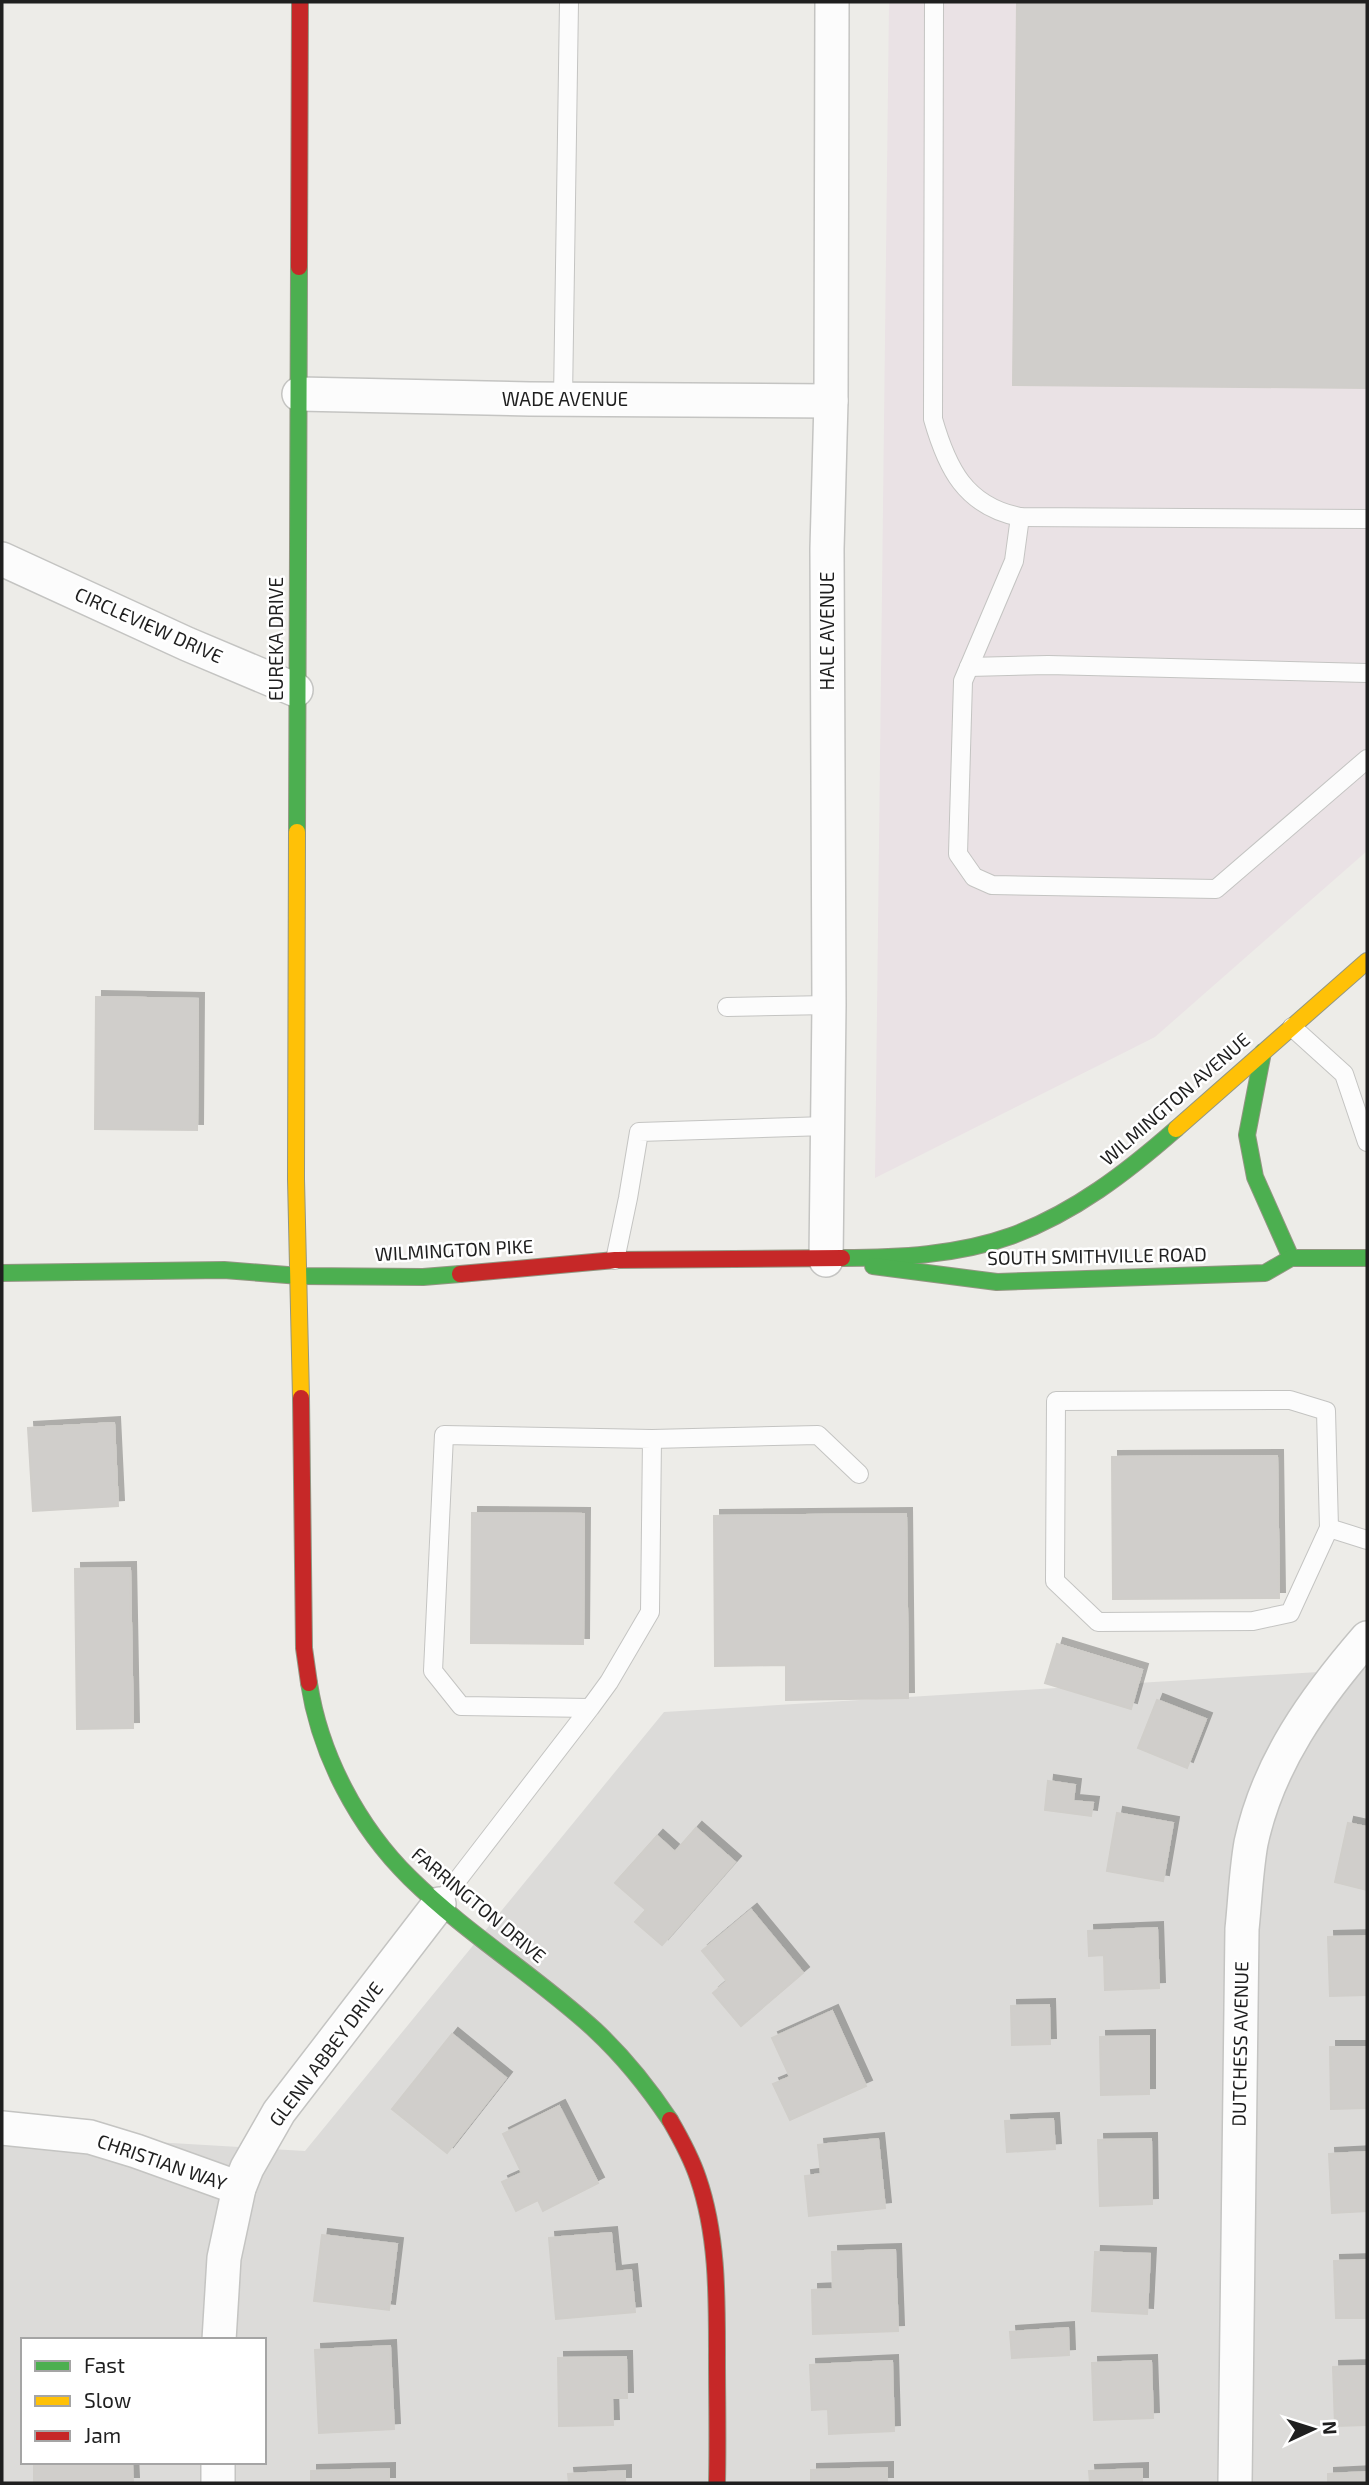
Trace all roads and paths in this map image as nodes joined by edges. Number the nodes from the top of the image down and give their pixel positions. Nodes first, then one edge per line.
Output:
1 (299, 2) edge
2 (569, 2) edge
3 (832, 2) edge
4 (934, 2) edge
5 (299, 394) junction
6 (564, 399) junction
7 (831, 401) junction
8 (1020, 517) junction
9 (1367, 519) edge
10 (2, 559) edge
11 (969, 667) junction
12 (1367, 673) edge
13 (296, 690) junction
14 (1367, 758) edge
15 (1367, 961) edge
16 (828, 1005) junction
17 (727, 1007) dead end
18 (1292, 1027) junction
19 (1264, 1052) junction
20 (826, 1126) junction
21 (1367, 1142) edge
22 (1291, 1258) junction
23 (1367, 1258) edge
24 (825, 1259) junction
25 (615, 1260) junction
26 (2, 1273) edge
27 (300, 1276) junction
28 (652, 1439) junction
29 (859, 1474) dead end
30 (1329, 1528) junction
31 (1367, 1540) edge
32 (1367, 1638) edge
33 (590, 1708) junction
34 (439, 1904) junction
35 (2, 2128) edge
36 (239, 2188) junction
37 (219, 2338) edge
38 (218, 2464) edge
39 (218, 2483) edge
40 (717, 2483) edge
41 (1235, 2483) edge

1 - 5 street, EUREKA DRIVE
2 - 6 lane
3 - 7 street, HALE AVENUE
4 - 8 lane
5 - 6 street, WADE AVENUE
5 - 13 street, EUREKA DRIVE
6 - 7 street, WADE AVENUE
7 - 16 street, HALE AVENUE
8 - 9 lane
8 - 11 lane
10 - 13 street, CIRCLEVIEW DRIVE
11 - 12 lane
11 - 14 lane
13 - 27 street, EUREKA DRIVE
15 - 18 street, WILMINGTON AVENUE
16 - 17 lane
16 - 20 street, HALE AVENUE
18 - 19 street, WILMINGTON AVENUE
18 - 21 lane
19 - 22 street
19 - 24 street, WILMINGTON AVENUE
20 - 24 street, HALE AVENUE
20 - 25 lane
22 - 23 street, SOUTH SMITHVILLE ROAD
22 - 24 street, SOUTH SMITHVILLE ROAD
24 - 25 street, WILMINGTON PIKE
25 - 27 street, WILMINGTON PIKE
26 - 27 street, WILMINGTON PIKE
27 - 34 street, FARRINGTON DRIVE
28 - 29 lane
28 - 33 lane
28 - 33 lane
30 - 30 lane
30 - 31 lane
32 - 41 street, DUTCHESS AVENUE
33 - 34 lane
34 - 36 street, GLENN ABBEY DRIVE
34 - 40 street, FARRINGTON DRIVE
35 - 36 street, CHRISTIAN WAY
36 - 37 street, GLENN ABBEY DRIVE
38 - 39 street

